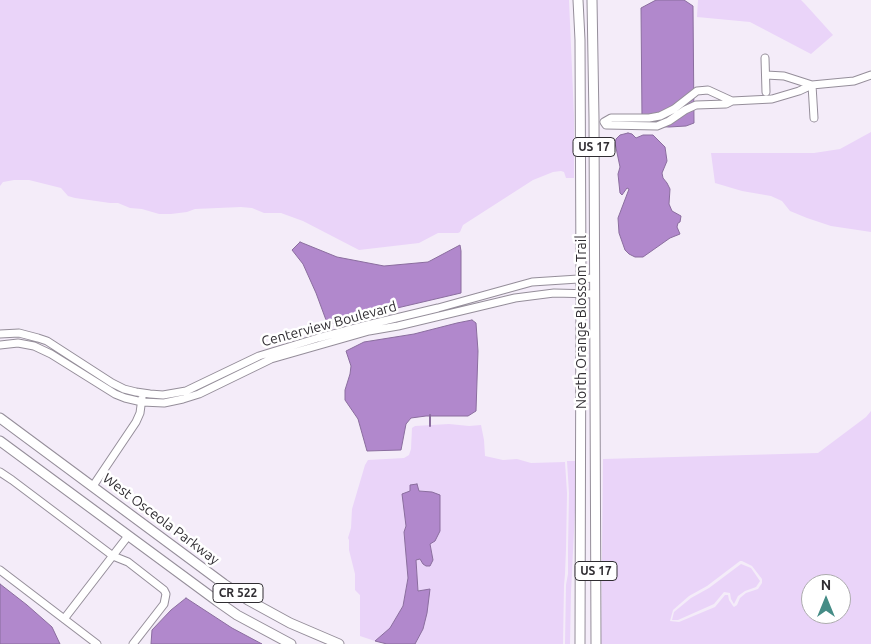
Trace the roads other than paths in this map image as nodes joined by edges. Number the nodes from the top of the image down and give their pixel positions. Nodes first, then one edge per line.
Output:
1 (578, 0) edge
2 (592, 0) edge
3 (766, 58) dead end
4 (766, 75) junction
5 (871, 75) edge
6 (812, 85) junction
7 (766, 92) dead end
8 (713, 93) junction
9 (580, 97) junction
10 (689, 99) junction
11 (732, 101) junction
12 (710, 105) junction
13 (694, 107) junction
14 (594, 118) junction
15 (814, 118) dead end
16 (594, 278) junction
17 (581, 279) junction
18 (581, 294) junction
19 (594, 294) junction
20 (485, 296) junction
21 (488, 303) junction
22 (19, 333) junction
23 (0, 334) edge
24 (18, 343) junction
25 (0, 345) edge
26 (260, 359) junction
27 (143, 393) junction
28 (142, 402) junction
29 (0, 418) edge
30 (0, 441) edge
31 (0, 472) edge
32 (93, 486) junction
33 (128, 536) junction
34 (113, 556) junction
35 (0, 570) edge
36 (64, 619) junction
37 (97, 644) edge
38 (133, 644) edge
39 (291, 644) edge
40 (339, 644) edge
41 (580, 644) edge
42 (596, 644) edge

1 - 9 main road, North Orange Blossom Trail / US 17
2 - 14 main road, North Orange Blossom Trail / US 17
3 - 4 street
4 - 6 street
4 - 7 street
5 - 6 street
6 - 11 street
6 - 15 street
8 - 10 street
8 - 11 street
8 - 12 street
9 - 14 main road
9 - 17 main road, North Orange Blossom Trail / US 17
10 - 13 street
10 - 13 street
11 - 12 street
12 - 13 street
14 - 16 main road, North Orange Blossom Trail / US 17
16 - 17 street, Centerview Boulevard
16 - 19 main road, North Orange Blossom Trail / US 17
17 - 18 main road, North Orange Blossom Trail / US 17
17 - 20 street, Centerview Boulevard
18 - 19 street, Centerview Boulevard
18 - 21 street, Centerview Boulevard
18 - 41 main road, North Orange Blossom Trail / US 17
19 - 42 main road, North Orange Blossom Trail / US 17
20 - 21 street
20 - 26 street, Centerview Boulevard
21 - 26 street, Centerview Boulevard
22 - 23 street, Centerview Boulevard
22 - 24 street
22 - 27 street, Centerview Boulevard
24 - 25 street, Centerview Boulevard
24 - 28 street, Centerview Boulevard
26 - 27 street, Centerview Boulevard
26 - 28 street, Centerview Boulevard
27 - 28 street
28 - 32 street
29 - 32 main road, West Osceola Parkway / CR 522
30 - 33 main road, CR 522
31 - 34 street
32 - 40 main road, West Osceola Parkway / CR 522
33 - 34 street
33 - 39 main road, CR 522
34 - 36 street
34 - 38 street
35 - 36 street
36 - 37 street

